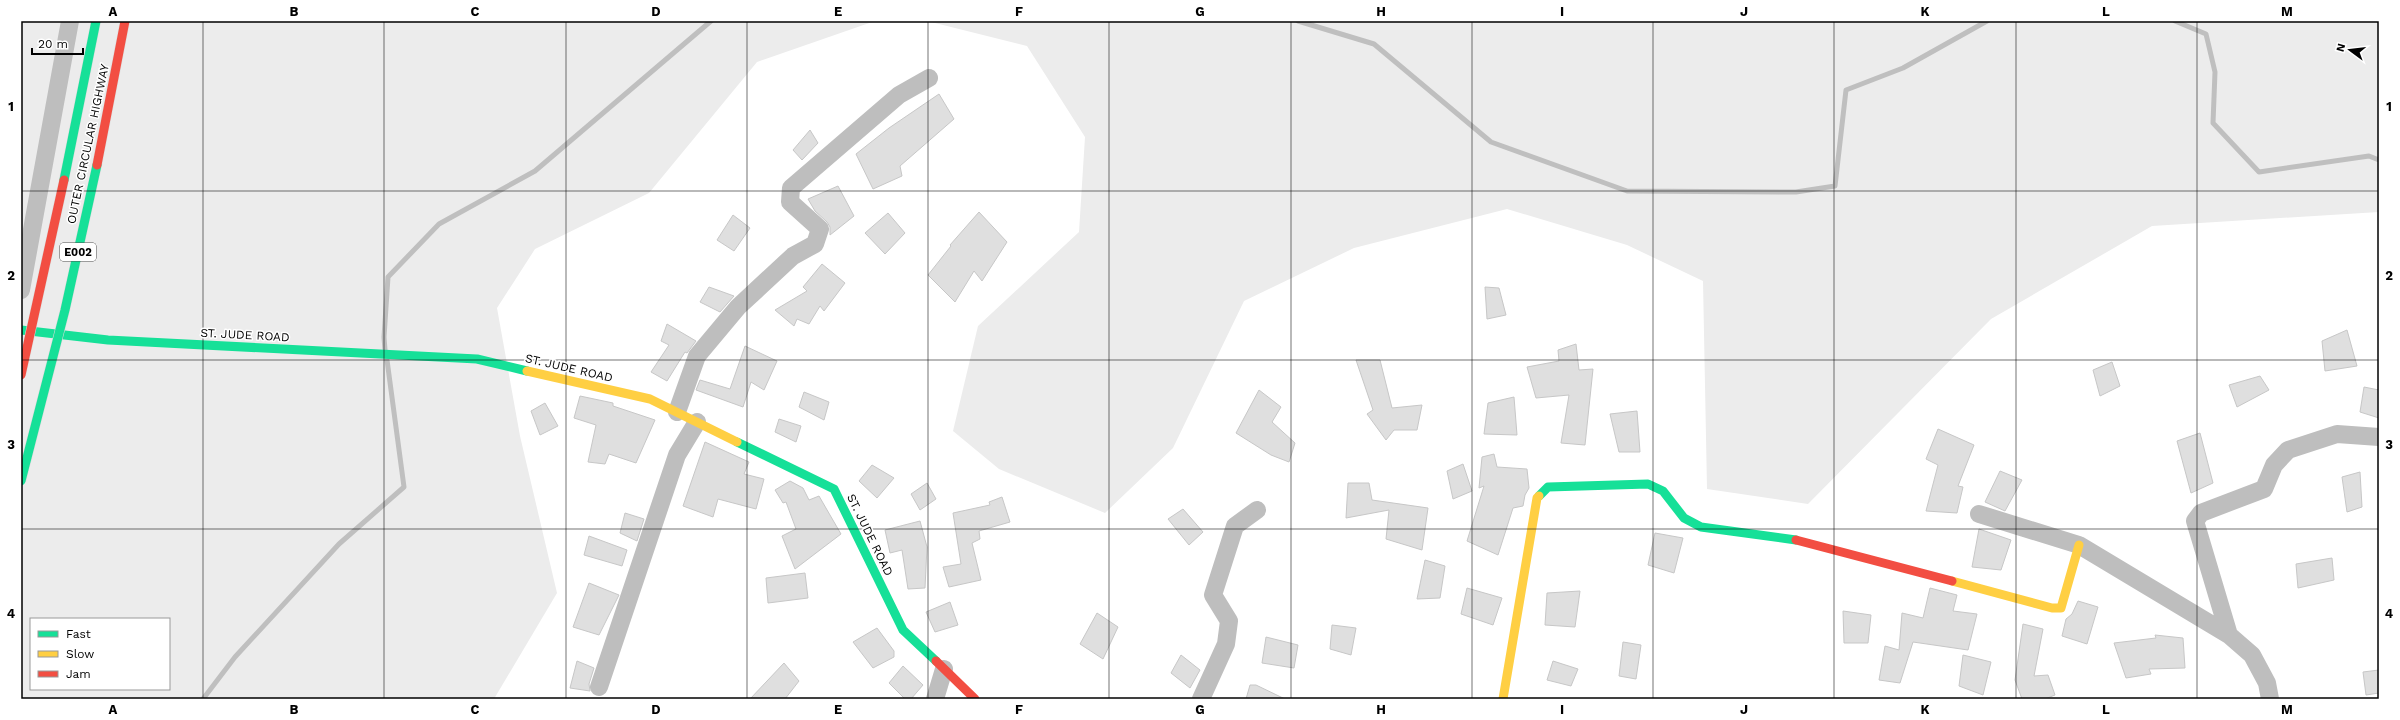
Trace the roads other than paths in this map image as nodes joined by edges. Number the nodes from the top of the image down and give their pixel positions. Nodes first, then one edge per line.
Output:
1 (70, 21) edge
2 (96, 21) edge
3 (125, 21) edge
4 (929, 78) dead end
5 (21, 290) edge
6 (21, 330) edge
7 (21, 375) edge
8 (677, 412) junction
9 (697, 422) junction
10 (2379, 437) edge
11 (21, 481) edge
12 (1256, 510) dead end
13 (1979, 514) dead end
14 (2079, 545) junction
15 (2229, 635) junction
16 (944, 669) junction
17 (599, 687) dead end
18 (935, 699) edge
19 (975, 699) edge
20 (1201, 699) edge
21 (1503, 699) edge
22 (2270, 699) edge

1 - 5 street
2 - 7 main road, OUTER CIRCULAR HIGHWAY / E002, bridge
3 - 11 main road, OUTER CIRCULAR HIGHWAY / E002, bridge
4 - 8 street
6 - 8 main road, ST. JUDE ROAD
8 - 9 main road, ST. JUDE ROAD
9 - 16 main road, ST. JUDE ROAD
9 - 17 street
10 - 15 street
12 - 20 street
13 - 14 street
14 - 15 street
14 - 21 main road
15 - 22 street
16 - 18 street
16 - 19 main road, ST. JUDE ROAD

